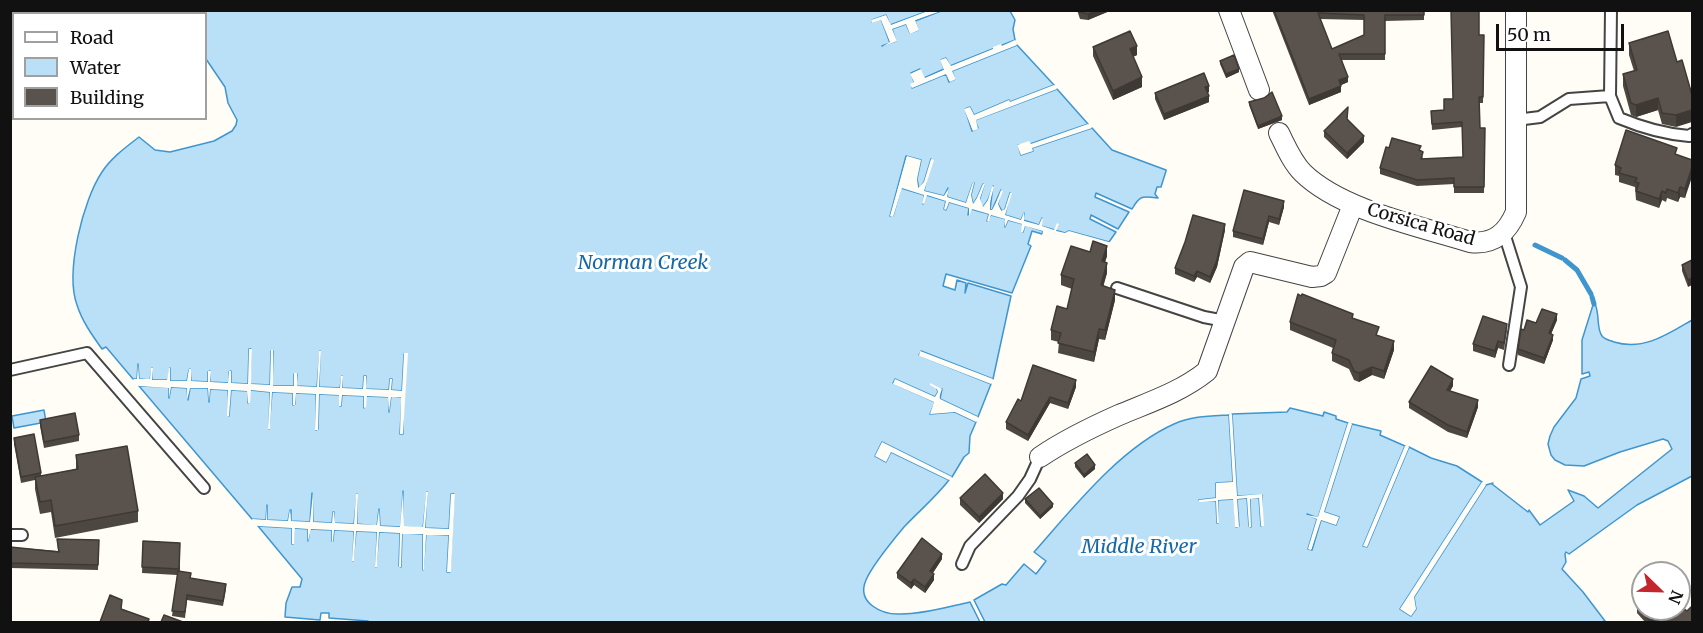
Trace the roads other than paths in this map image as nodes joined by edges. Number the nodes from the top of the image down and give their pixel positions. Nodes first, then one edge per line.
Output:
1 (1229, 10) edge
2 (1516, 10) edge
3 (1611, 10) edge
4 (1259, 90) dead end
5 (1610, 96) junction
6 (1516, 120) junction
7 (1280, 133) dead end
8 (1692, 134) edge
9 (1353, 205) junction
10 (1504, 233) junction
11 (1117, 288) edge
12 (1225, 321) junction
13 (1509, 365) dead end
14 (10, 369) edge
15 (1040, 457) joint
16 (204, 489) dead end
17 (10, 535) edge
18 (22, 535) dead end
19 (962, 564) dead end

1 - 4 street
2 - 6 street
3 - 5 lane
5 - 6 lane
5 - 8 lane
6 - 10 street
7 - 9 street
9 - 10 street, Corsica Road
9 - 12 street, Corsica Road
10 - 13 lane
11 - 12 lane
12 - 15 street, Corsica Road
14 - 16 lane
15 - 19 lane
17 - 18 lane

